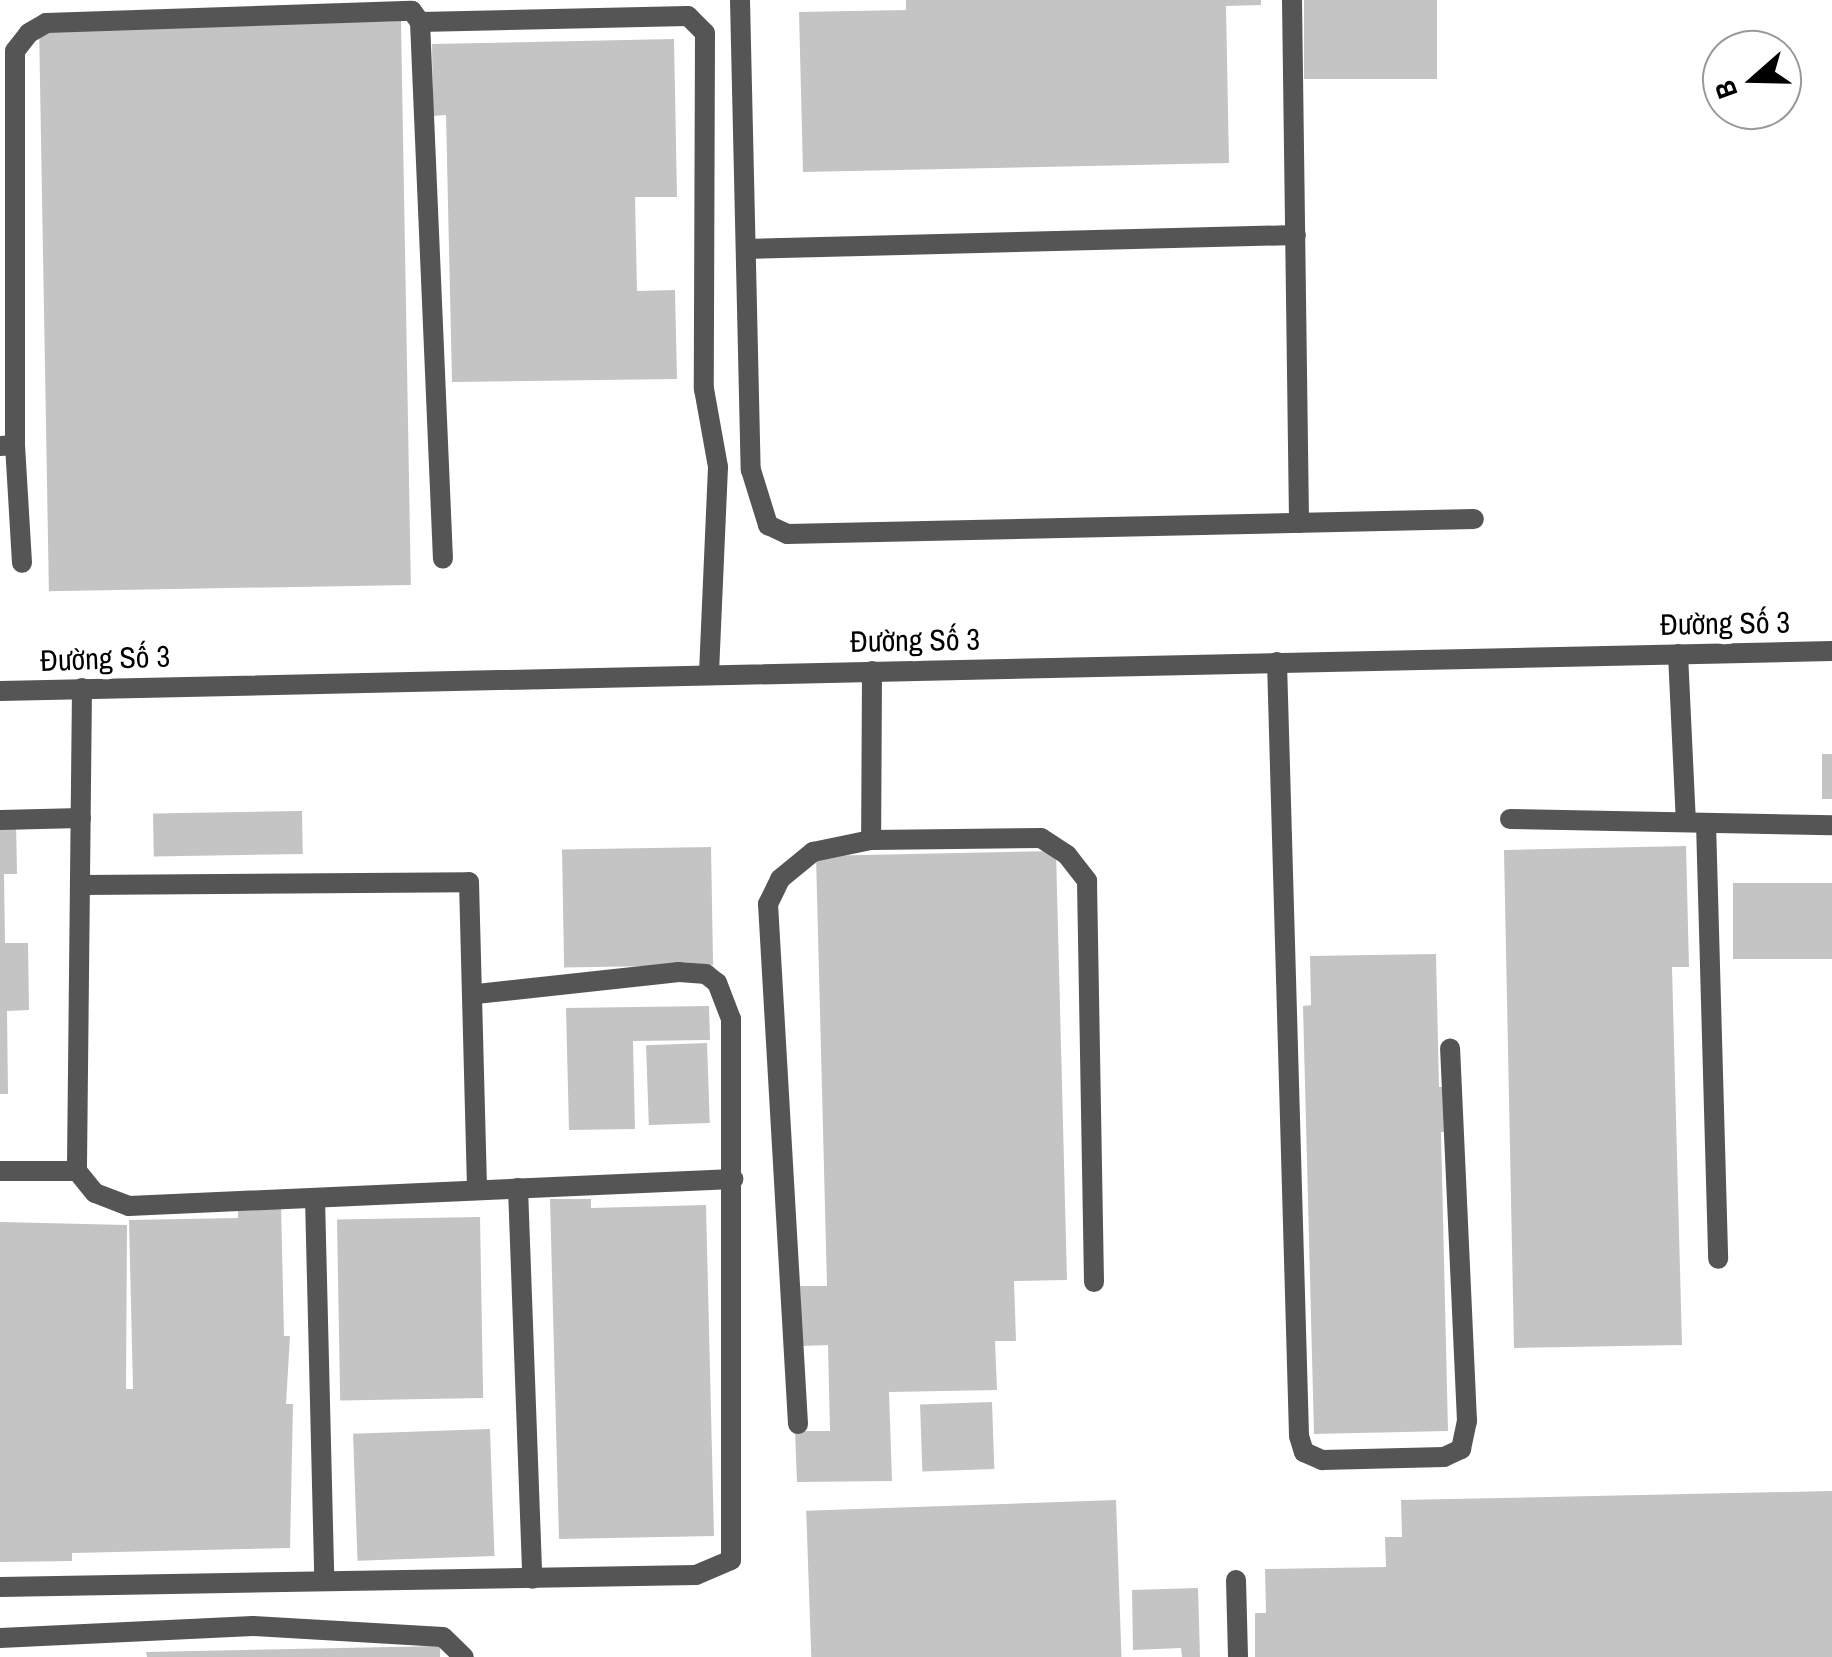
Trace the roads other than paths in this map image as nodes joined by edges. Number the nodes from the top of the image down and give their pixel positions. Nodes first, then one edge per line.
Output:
1 (740, 0) edge
2 (1292, 0) edge
3 (420, 22) junction
4 (1296, 235) junction
5 (746, 249) junction
6 (8, 445) edge
7 (1474, 519) dead end
8 (1300, 523) junction
9 (443, 559) dead end
10 (22, 563) dead end
11 (1832, 650) edge
12 (1678, 654) junction
13 (1278, 662) junction
14 (872, 671) junction
15 (709, 675) junction
16 (82, 688) junction
17 (0, 691) edge
18 (81, 818) junction
19 (1510, 818) dead end
20 (0, 820) edge
21 (1696, 823) junction
22 (1832, 824) edge
23 (871, 840) junction
24 (81, 885) junction
25 (475, 994) junction
26 (1450, 1048) dead end
27 (77, 1170) junction
28 (0, 1171) edge
29 (734, 1179) junction
30 (518, 1188) junction
31 (478, 1190) junction
32 (315, 1198) junction
33 (1718, 1260) dead end
34 (1094, 1282) dead end
35 (798, 1424) dead end
36 (324, 1578) junction
37 (532, 1579) junction
38 (1236, 1580) dead end
39 (0, 1586) edge
40 (0, 1638) edge
41 (464, 1657) edge
42 (1238, 1657) edge

1 - 5 street
2 - 4 street
3 - 6 street
3 - 9 street
3 - 15 street
4 - 5 street
4 - 8 street
5 - 8 street
6 - 10 street
7 - 8 street
11 - 12 street, Đường Số 3
12 - 13 street, Đường Số 3
12 - 21 street
13 - 14 street, Đường Số 3
13 - 26 street
14 - 15 street, Đường Số 3
14 - 23 street
15 - 16 street, Đường Số 3
16 - 17 street, Đường Số 3
16 - 18 street
18 - 20 street
18 - 24 street
19 - 21 street
21 - 22 street
21 - 33 street
23 - 34 street
23 - 35 street
24 - 25 street
24 - 27 street
25 - 29 street
25 - 31 street
27 - 28 street
27 - 32 street
29 - 30 street
29 - 37 street
30 - 31 street
30 - 37 street
31 - 32 street
32 - 36 street
36 - 37 street
36 - 39 street
38 - 42 street
40 - 41 street

